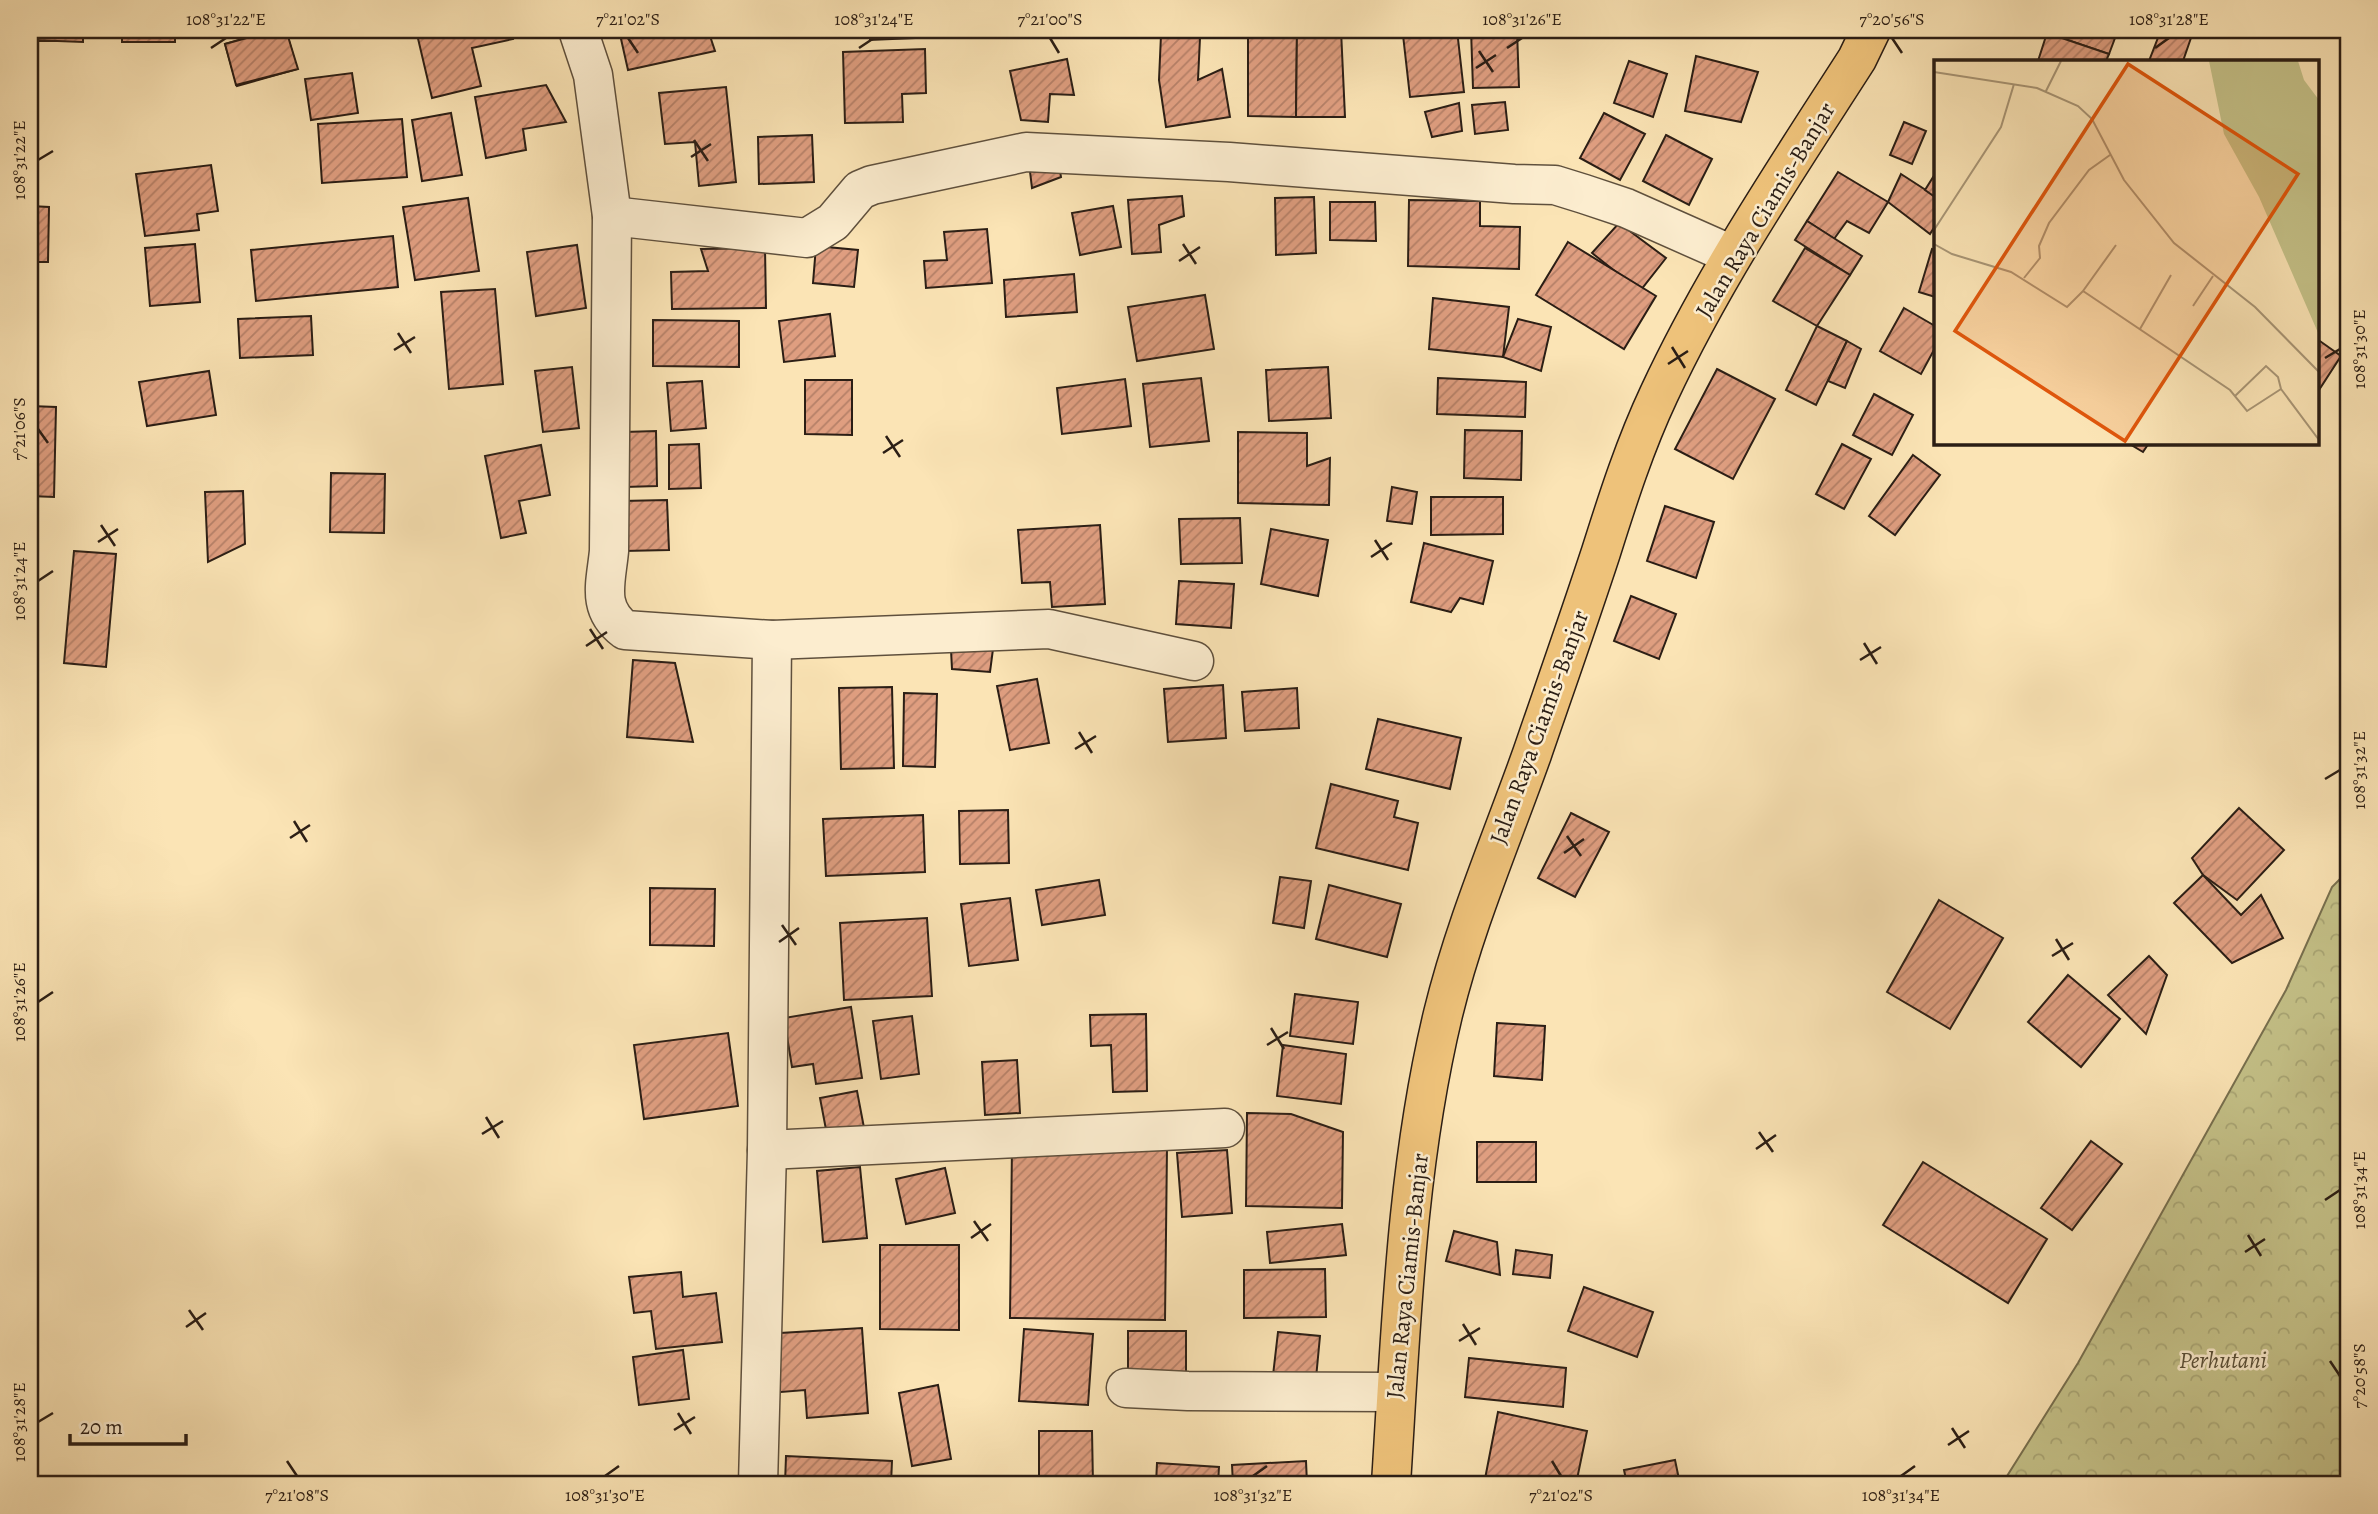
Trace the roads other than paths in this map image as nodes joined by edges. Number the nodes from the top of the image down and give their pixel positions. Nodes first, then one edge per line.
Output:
1 (578, 30) edge
2 (1871, 30) edge
3 (612, 216) junction
4 (1732, 255) junction
5 (772, 640) junction
6 (1194, 661) dead end
7 (1226, 1128) dead end
8 (767, 1150) junction
9 (1126, 1388) dead end
10 (1395, 1392) junction
11 (758, 1484) edge
12 (1391, 1484) edge

1 - 3 street
2 - 4 highway, Jalan Raya Ciamis-Banjar
3 - 4 street
3 - 5 street
4 - 10 highway, Jalan Raya Ciamis-Banjar
5 - 6 street
5 - 8 street
7 - 8 street
8 - 11 street
9 - 10 street
10 - 12 highway, Jalan Raya Ciamis-Banjar

